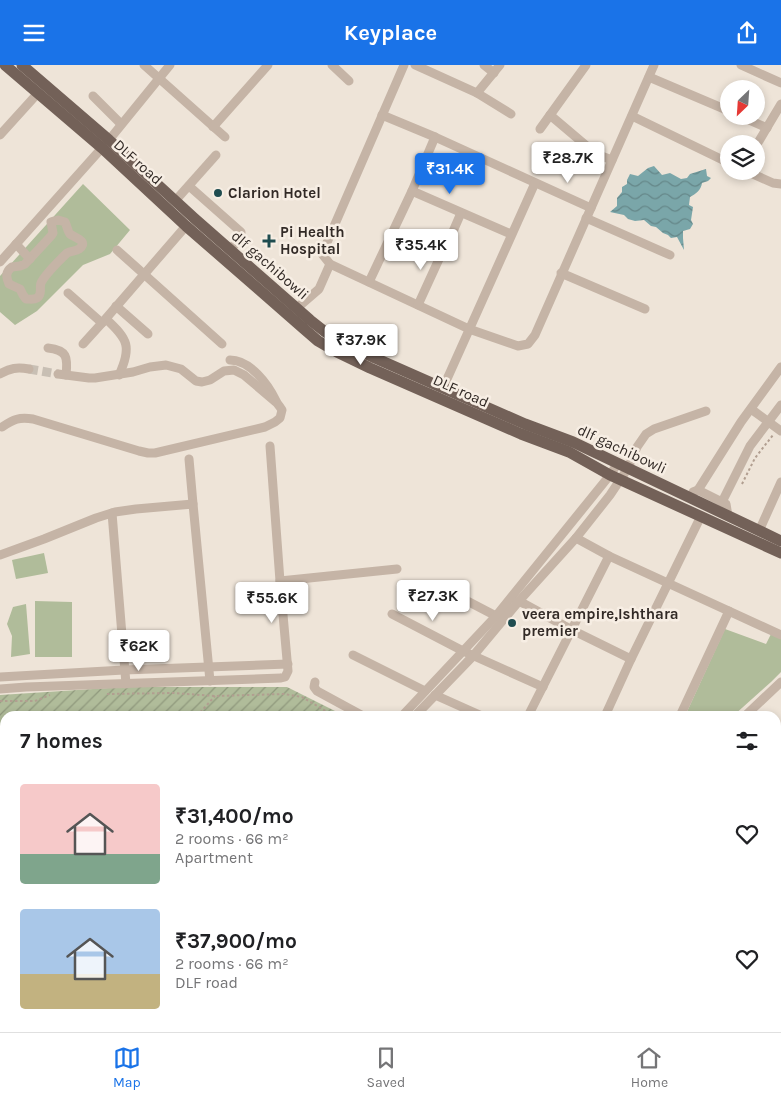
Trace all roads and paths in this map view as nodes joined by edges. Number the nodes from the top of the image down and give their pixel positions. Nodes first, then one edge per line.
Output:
1 (5, 65) edge
2 (22, 65) edge
3 (144, 65) edge
4 (170, 65) edge
5 (268, 65) edge
6 (332, 65) edge
7 (404, 65) edge
8 (415, 65) edge
9 (484, 65) edge
10 (500, 65) edge
11 (586, 65) edge
12 (654, 65) edge
13 (741, 65) edge
14 (494, 73) junction
15 (649, 77) junction
16 (158, 78) junction
17 (350, 81) dead end
18 (781, 83) edge
19 (38, 93) junction
20 (477, 93) junction
21 (93, 96) dead end
22 (781, 104) edge
23 (720, 107) edge
24 (511, 114) dead end
25 (382, 115) junction
26 (550, 115) junction
27 (632, 116) junction
28 (122, 124) junction
29 (760, 125) edge
30 (213, 127) junction
31 (767, 128) junction
32 (540, 129) dead end
33 (0, 135) edge
34 (763, 135) edge
35 (225, 137) dead end
36 (435, 137) junction
37 (105, 144) junction
38 (216, 155) dead end
39 (720, 159) edge
40 (612, 160) junction
41 (765, 179) edge
42 (535, 183) junction
43 (781, 184) edge
44 (189, 186) junction
45 (412, 191) junction
46 (175, 201) junction
47 (591, 208) junction
48 (461, 213) junction
49 (586, 218) junction
50 (186, 226) junction
51 (511, 234) junction
52 (450, 236) dead end
53 (16, 244) junction
54 (445, 246) dead end
55 (117, 249) dead end
56 (230, 250) junction
57 (670, 255) dead end
58 (30, 259) junction
59 (0, 262) edge
60 (330, 264) junction
61 (561, 273) junction
62 (144, 274) junction
63 (370, 282) junction
64 (68, 293) dead end
65 (418, 305) junction
66 (116, 307) junction
67 (296, 308) junction
68 (645, 309) dead end
69 (104, 321) junction
70 (469, 329) junction
71 (148, 333) dead end
72 (83, 344) dead end
73 (222, 344) dead end
74 (48, 347) dead end
75 (230, 360) dead end
76 (781, 367) edge
77 (29, 369) tunnel mouth
78 (0, 375) edge
79 (119, 375) junction
80 (443, 388) junction
81 (277, 403) junction
82 (781, 405) edge
83 (751, 409) junction
84 (706, 411) dead end
85 (769, 422) junction
86 (2, 427) dead end
87 (779, 430) edge
88 (270, 446) dead end
89 (189, 459) dead end
90 (623, 466) junction
91 (616, 477) junction
92 (781, 482) edge
93 (739, 489) dead end
94 (698, 490) junction
95 (684, 495) junction
96 (722, 502) junction
97 (193, 504) junction
98 (112, 513) junction
99 (701, 516) junction
100 (728, 516) junction
101 (759, 531) junction
102 (576, 537) junction
103 (781, 541) edge
104 (781, 553) edge
105 (0, 555) edge
106 (609, 556) junction
107 (398, 569) dead end
108 (280, 581) junction
109 (668, 582) junction
110 (450, 592) dead end
111 (519, 601) junction
112 (729, 611) junction
113 (392, 614) dead end
114 (496, 616) junction
115 (572, 630) junction
116 (781, 635) edge
117 (463, 651) junction
118 (353, 655) dead end
119 (473, 656) junction
120 (631, 659) junction
121 (288, 664) junction
122 (209, 667) junction
123 (124, 670) junction
124 (0, 677) edge
125 (210, 681) junction
126 (781, 682) edge
127 (315, 683) dead end
128 (126, 684) junction
129 (543, 687) junction
130 (0, 689) edge
131 (425, 691) junction
132 (52, 694) dead end
133 (108, 694) dead end
134 (216, 695) junction
135 (435, 695) junction
136 (0, 701) edge
137 (202, 711) edge
138 (326, 711) edge
139 (353, 711) edge
140 (407, 711) edge
141 (420, 711) edge
142 (471, 711) edge
143 (531, 711) edge
144 (607, 711) edge
145 (682, 711) edge
146 (750, 711) edge

1 - 19 main road, DLF road
2 - 37 main road, dlf gachibowli
3 - 16 street
4 - 16 street
5 - 30 street
6 - 17 street
7 - 25 street
8 - 20 street
9 - 14 street
10 - 14 street
11 - 26 street
12 - 15 street
13 - 18 street
14 - 20 street
15 - 23 street
15 - 27 street
16 - 28 street
16 - 30 street
19 - 33 street
19 - 37 main road, DLF road
20 - 24 street
21 - 28 street
22 - 31 street
25 - 36 street
25 - 60 street
26 - 32 street
26 - 40 street
27 - 39 street
27 - 40 street
28 - 37 street
29 - 31 street
30 - 35 street
31 - 34 street
36 - 42 street
36 - 45 street
37 - 46 main road, dlf gachibowli
37 - 50 main road, DLF road
37 - 53 street
38 - 44 street
40 - 47 street
41 - 43 street
42 - 47 street
42 - 51 street
44 - 46 street
44 - 56 street
45 - 48 street
45 - 63 street
46 - 56 main road, dlf gachibowli
47 - 49 street
48 - 51 street
48 - 52 street
49 - 57 street
49 - 61 street
50 - 62 street
50 - 91 main road, DLF road
51 - 70 street
53 - 58 street
53 - 59 street
54 - 65 street
55 - 62 street
56 - 67 main road, dlf gachibowli
58 - 58 street
60 - 63 street
60 - 67 street
61 - 68 street
61 - 70 street
62 - 66 street
62 - 73 street
63 - 65 street
64 - 69 street
65 - 70 street
66 - 69 street
66 - 71 street
67 - 80 main road, dlf gachibowli
69 - 72 street
69 - 79 street
70 - 80 street
74 - 79 street
75 - 81 street
76 - 83 street
77 - 78 street
79 - 81 street
80 - 90 main road, dlf gachibowli
81 - 86 street
82 - 85 street
83 - 85 street
83 - 94 street
84 - 90 street
85 - 87 street
85 - 96 street
87 - 93 path
88 - 108 street
89 - 97 street
90 - 91 street
90 - 95 main road, dlf gachibowli
91 - 99 main road, DLF road
91 - 102 street
91 - 114 street
92 - 101 street
94 - 95 street
94 - 96 street
95 - 100 main road, dlf gachibowli
96 - 100 street
97 - 98 street
97 - 122 street
98 - 105 street
98 - 123 street
99 - 104 main road, DLF road
99 - 109 street
100 - 101 main road, dlf gachibowli
101 - 103 main road, dlf gachibowli
102 - 106 street
102 - 111 street
106 - 109 street
106 - 115 street
107 - 108 street
108 - 121 street
109 - 112 street
109 - 120 street
110 - 114 street
111 - 115 street
111 - 119 street
112 - 116 street
112 - 145 street
113 - 117 street
114 - 117 street
115 - 120 street
115 - 129 street
117 - 119 street
117 - 131 street
118 - 131 street
119 - 129 street
119 - 135 street
120 - 144 street
121 - 122 street
121 - 125 street
122 - 123 street
122 - 125 street
123 - 124 street
123 - 128 street
125 - 128 street
126 - 146 street
127 - 139 street
128 - 130 street
129 - 143 street
131 - 140 street
132 - 136 path
133 - 134 path
134 - 137 path
134 - 138 path
135 - 141 street
135 - 142 street

